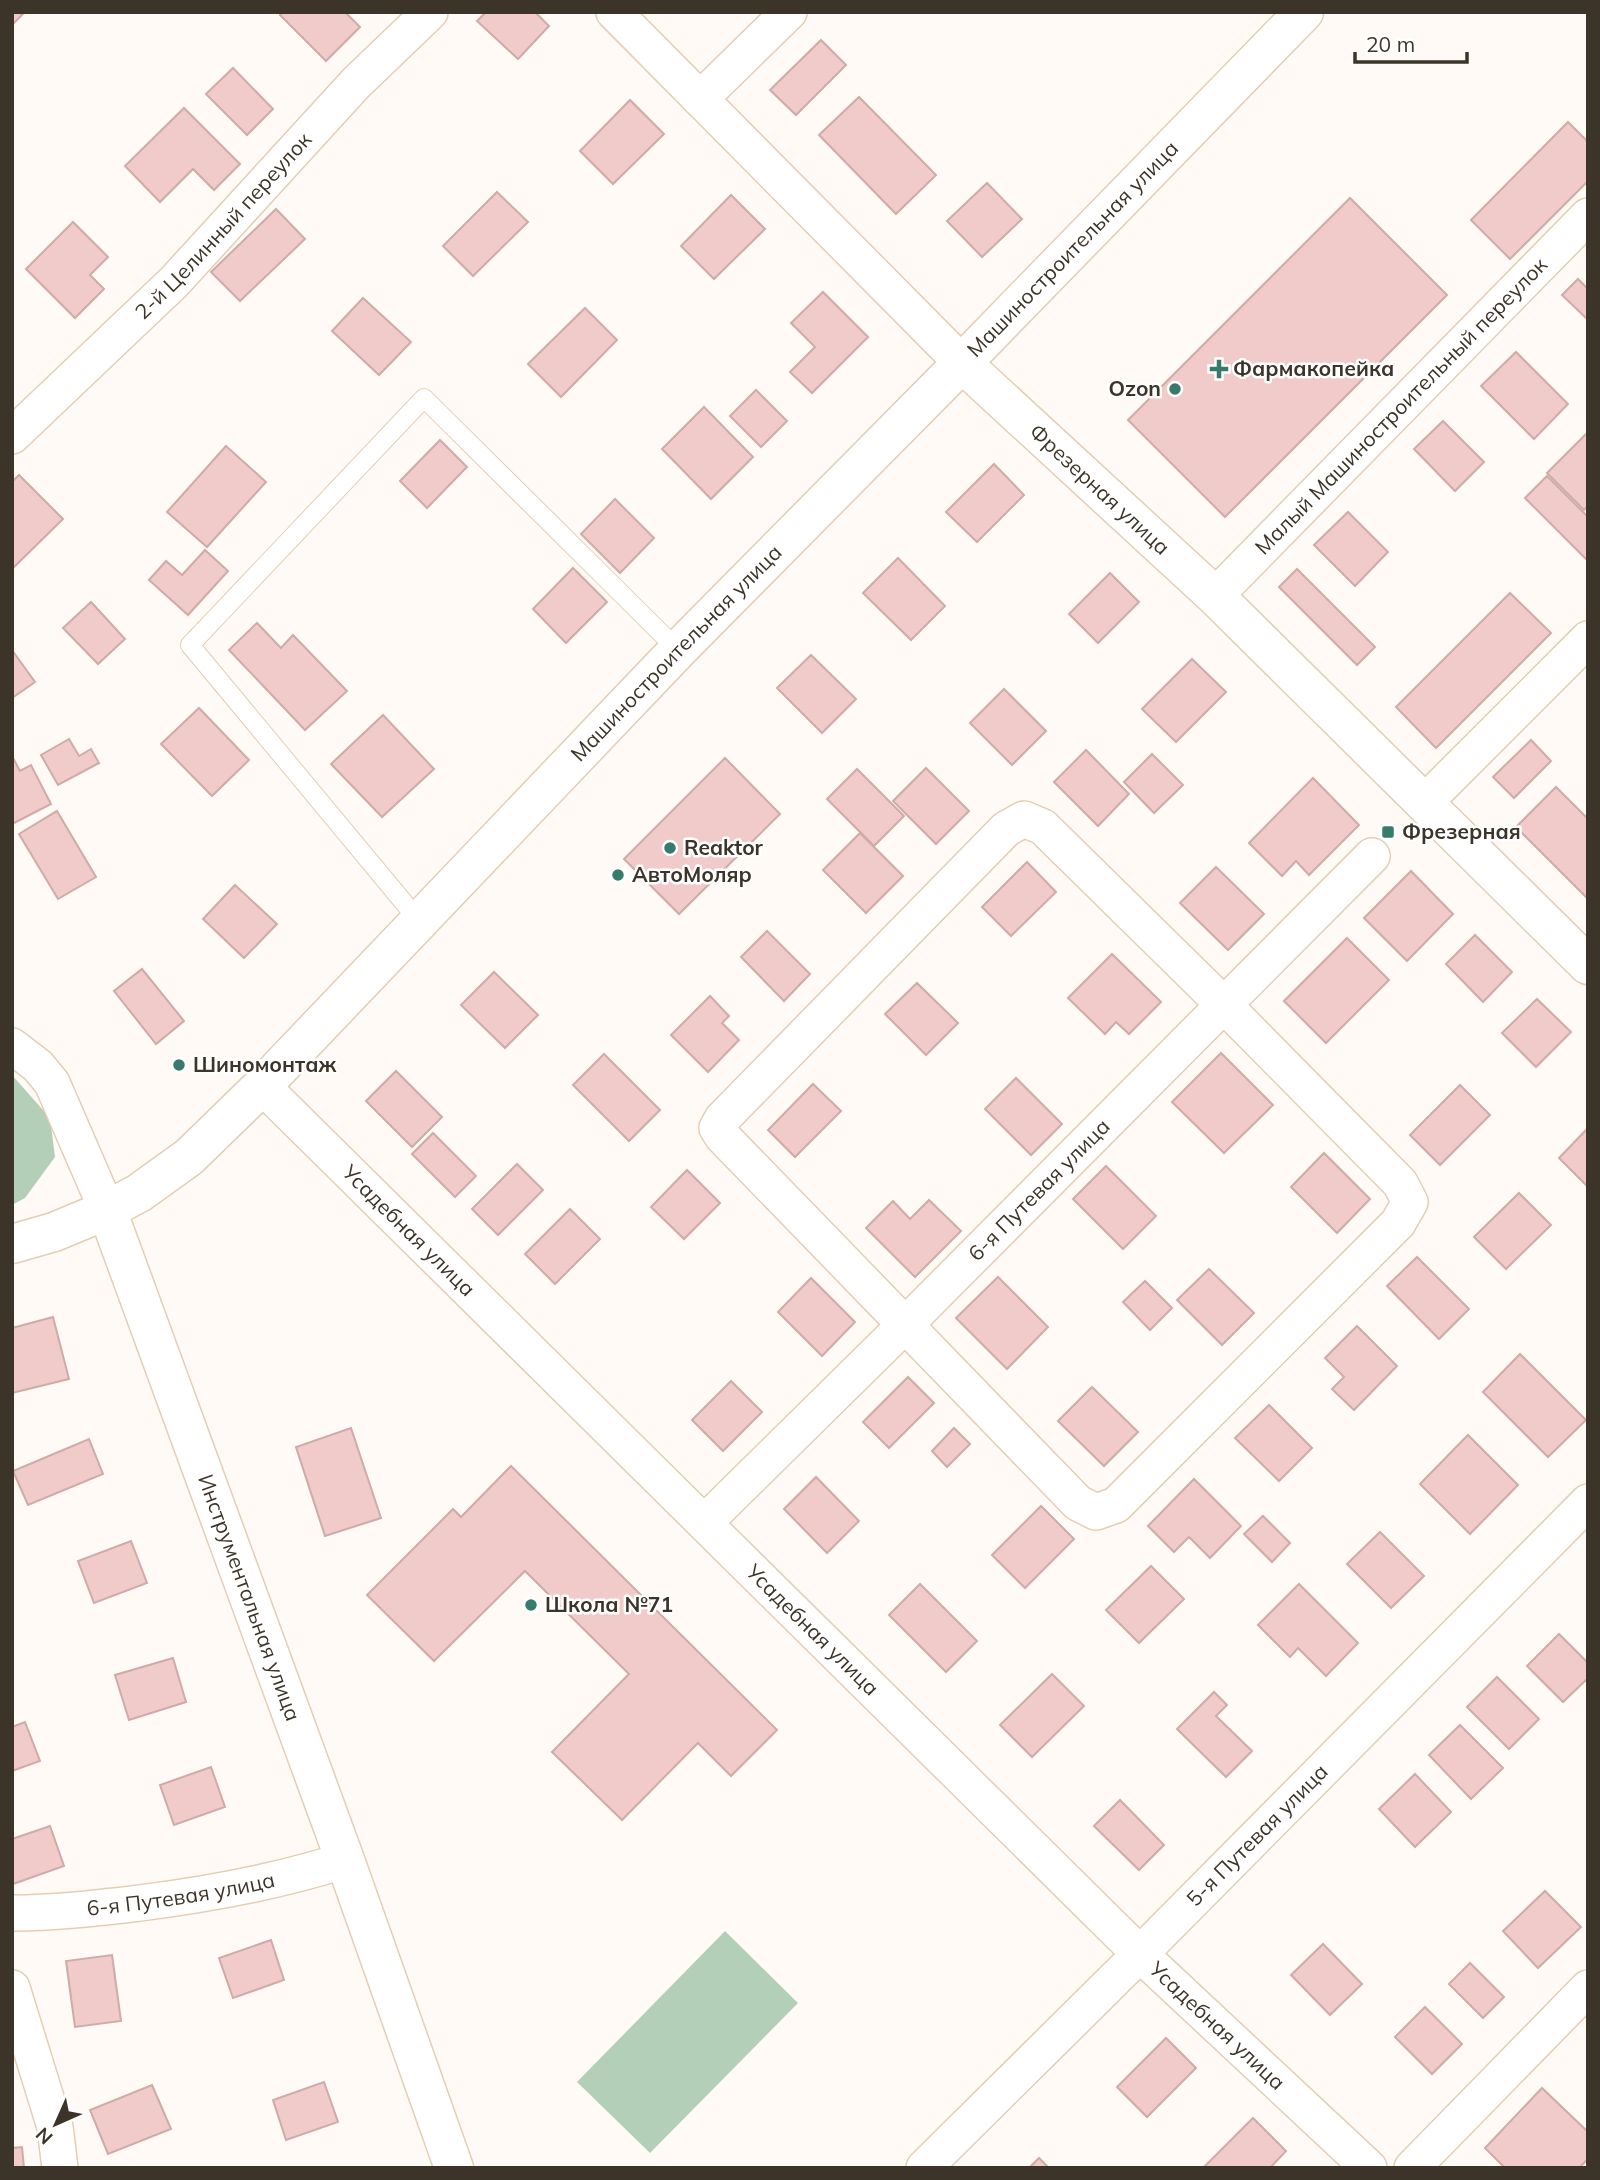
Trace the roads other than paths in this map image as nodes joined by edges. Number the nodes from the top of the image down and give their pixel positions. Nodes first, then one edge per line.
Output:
1 (430, 12) edge
2 (614, 12) edge
3 (789, 12) edge
4 (1304, 12) edge
5 (700, 99) junction
6 (1588, 216) edge
7 (962, 363) junction
8 (12, 436) edge
9 (1215, 596) junction
10 (1588, 639) edge
11 (678, 650) junction
12 (1424, 803) junction
13 (1372, 856) dead end
14 (420, 922) junction
15 (1588, 965) edge
16 (1223, 1004) junction
17 (12, 1046) edge
18 (262, 1086) junction
19 (107, 1210) junction
20 (12, 1244) edge
21 (905, 1325) junction
22 (1588, 1502) edge
23 (705, 1522) junction
24 (345, 1860) junction
25 (12, 1913) edge
26 (1140, 1954) junction
27 (12, 1988) edge
28 (1588, 1988) edge
29 (60, 2168) edge
30 (454, 2168) edge
31 (924, 2168) edge
32 (1369, 2168) edge
33 (1412, 2168) edge

1 - 8 street, 2-й Целинный переулок
2 - 5 street, Фрезерная улица
3 - 5 street
4 - 7 main road, Машиностроительная улица
5 - 7 street, Фрезерная улица
6 - 9 street, Малый Машиностроительный переулок
7 - 9 main road, Фрезерная улица
7 - 11 main road, Машиностроительная улица
9 - 12 main road, Фрезерная улица
10 - 12 street
11 - 14 main road, Машиностроительная улица
11 - 14 lane
12 - 15 main road, Фрезерная улица
13 - 16 street, 6-я Путевая улица
14 - 18 main road, Машиностроительная улица
16 - 21 street, 6-я Путевая улица
16 - 21 street
16 - 21 street
17 - 19 street, Инструментальная улица
18 - 19 main road, Машиностроительная улица
18 - 23 street, Усадебная улица
19 - 20 main road, Машиностроительная улица
19 - 24 main road, Инструментальная улица
21 - 23 street, 6-я Путевая улица
22 - 26 street, 5-я Путевая улица
23 - 26 street, Усадебная улица
24 - 25 street, 6-я Путевая улица
24 - 30 main road, Инструментальная улица
26 - 31 street, 5-я Путевая улица
26 - 32 street, Усадебная улица
27 - 29 street
28 - 33 street

